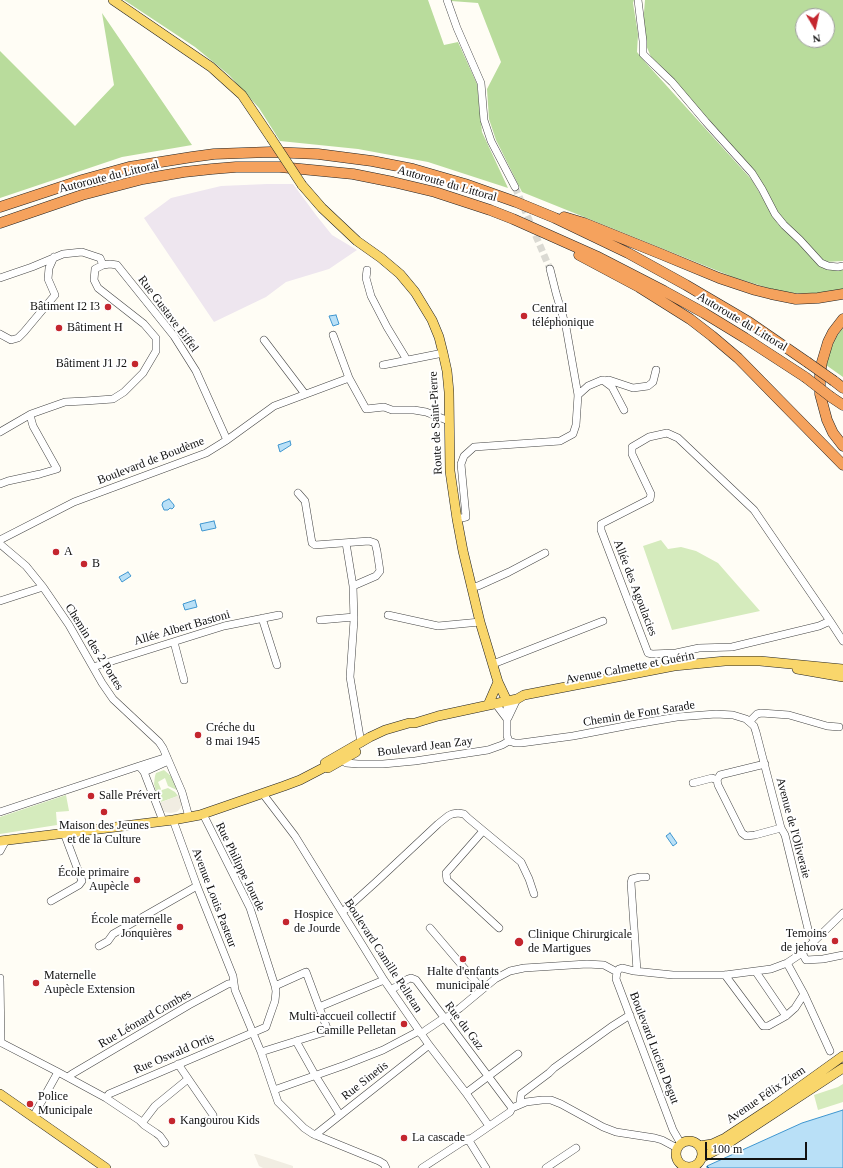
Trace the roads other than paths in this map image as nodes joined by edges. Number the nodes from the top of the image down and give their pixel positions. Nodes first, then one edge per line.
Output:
1 (113, 0) edge
2 (446, 0) edge
3 (638, 0) edge
4 (515, 187) tunnel mouth
5 (480, 189) junction
6 (0, 207) edge
7 (513, 219) junction
8 (0, 223) edge
9 (54, 258) junction
10 (103, 264) junction
11 (843, 266) edge
12 (550, 268) tunnel mouth
13 (367, 270) dead end
14 (0, 278) edge
15 (843, 294) edge
16 (843, 319) edge
17 (0, 334) edge
18 (333, 335) dead end
19 (264, 340) dead end
20 (443, 353) junction
21 (408, 360) junction
22 (383, 365) dead end
23 (656, 370) dead end
24 (349, 378) junction
25 (604, 381) junction
26 (843, 388) edge
27 (305, 394) junction
28 (578, 395) junction
29 (843, 405) edge
30 (624, 410) dead end
31 (30, 415) junction
32 (449, 421) junction
33 (0, 432) edge
34 (228, 440) junction
35 (843, 446) edge
36 (843, 465) edge
37 (0, 484) edge
38 (298, 492) dead end
39 (457, 519) junction
40 (0, 540) edge
41 (346, 543) junction
42 (0, 544) edge
43 (545, 553) dead end
44 (353, 586) junction
45 (43, 587) junction
46 (471, 587) junction
47 (0, 602) edge
48 (279, 615) dead end
49 (388, 615) dead end
50 (354, 617) junction
51 (262, 618) junction
52 (320, 620) dead end
53 (603, 620) dead end
54 (830, 621) junction
55 (480, 622) junction
56 (843, 641) edge
57 (174, 642) junction
58 (493, 664) junction
59 (277, 666) dead end
60 (93, 667) junction
61 (843, 669) edge
62 (843, 677) edge
63 (184, 680) dead end
64 (498, 682) junction
65 (517, 699) junction
66 (506, 701) junction
67 (492, 704) junction
68 (507, 720) junction
69 (750, 721) junction
70 (839, 727) dead end
71 (509, 741) junction
72 (362, 745) junction
73 (342, 757) junction
74 (167, 759) junction
75 (765, 764) junction
76 (142, 769) junction
77 (717, 780) junction
78 (693, 783) dead end
79 (264, 794) junction
80 (0, 812) edge
81 (203, 814) junction
82 (189, 817) junction
83 (168, 820) junction
84 (781, 828) junction
85 (483, 830) junction
86 (64, 832) junction
87 (3, 841) edge
88 (0, 851) edge
89 (646, 877) dead end
90 (197, 886) junction
91 (534, 894) dead end
92 (51, 901) dead end
93 (342, 912) junction
94 (843, 913) edge
95 (430, 928) dead end
96 (499, 928) dead end
97 (815, 940) junction
98 (99, 946) dead end
99 (802, 953) junction
100 (843, 955) edge
101 (787, 963) junction
102 (637, 971) junction
103 (617, 972) junction
104 (756, 972) junction
105 (725, 975) junction
106 (0, 978) edge
107 (384, 980) junction
108 (234, 983) junction
109 (275, 986) junction
110 (482, 989) junction
111 (391, 990) junction
112 (804, 994) junction
113 (276, 999) joint
114 (319, 1007) junction
115 (630, 1015) junction
116 (786, 1016) junction
117 (444, 1018) junction
118 (252, 1032) junction
119 (420, 1033) junction
120 (296, 1041) junction
121 (1, 1043) edge
122 (429, 1045) junction
123 (830, 1051) dead end
124 (261, 1052) junction
125 (518, 1054) dead end
126 (843, 1056) edge
127 (178, 1064) junction
128 (843, 1068) edge
129 (58, 1072) junction
130 (315, 1075) junction
131 (68, 1077) junction
132 (489, 1077) junction
133 (188, 1079) junction
134 (274, 1090) junction
135 (466, 1093) junction
136 (0, 1094) edge
137 (106, 1098) junction
138 (520, 1104) junction
139 (512, 1108) junction
140 (213, 1115) dead end
141 (340, 1115) junction
142 (33, 1117) junction
143 (142, 1123) junction
144 (489, 1126) junction
145 (674, 1132) junction
146 (315, 1135) junction
147 (468, 1140) junction
148 (662, 1140) junction
149 (165, 1143) dead end
150 (679, 1146) junction
151 (699, 1146) junction
152 (576, 1148) dead end
153 (701, 1158) junction
154 (681, 1167) edge
155 (106, 1168) edge
156 (386, 1168) edge
157 (422, 1168) edge
158 (486, 1168) edge
159 (546, 1168) edge

1 - 20 main road, Route de Saint-Pierre, bridge
2 - 4 street
3 - 11 street
5 - 6 highway, Autoroute du Littoral
5 - 15 highway
5 - 26 highway, Autoroute du Littoral, bridge
7 - 8 highway, Autoroute du Littoral
7 - 29 highway, Autoroute du Littoral, bridge
7 - 36 highway
9 - 10 street, Rue Gustave Eiffel
9 - 14 street, Rue Gustave Eiffel
9 - 17 street
10 - 31 street
10 - 34 street, Rue Gustave Eiffel
12 - 28 street
13 - 21 street
16 - 35 highway
18 - 24 street
19 - 27 street
20 - 21 street
20 - 32 main road, Route de Saint-Pierre
21 - 22 street
23 - 25 street
24 - 27 street, Boulevard de Boudème
24 - 32 street
25 - 28 street
25 - 30 street
27 - 34 street, Boulevard de Boudème
28 - 39 street
31 - 33 street
31 - 37 street
32 - 39 main road, Route de Saint-Pierre
34 - 40 street, Boulevard de Boudème
38 - 41 street
39 - 46 main road, Route de Saint-Pierre
41 - 44 street
41 - 44 street
42 - 45 street, Chemin des 2 Portes
43 - 46 street
44 - 50 street
45 - 47 street
45 - 60 street, Chemin des 2 Portes
46 - 55 main road, Route de Saint-Pierre
48 - 51 street, Allée Albert Bastoni
49 - 55 street
50 - 52 street
50 - 72 street
51 - 57 street, Allée Albert Bastoni
51 - 59 street
53 - 58 street
54 - 54 street, Allée des Agoulacies
54 - 56 street
55 - 58 main road, Route de Saint-Pierre
57 - 60 street, Allée Albert Bastoni
57 - 63 street
58 - 64 main road, Route de Saint-Pierre
60 - 74 street, Chemin des 2 Portes
61 - 65 main road, Avenue Calmette et Guérin
62 - 65 main road, Avenue Calmette et Guérin
64 - 66 main road, Route de Saint-Pierre
64 - 67 main road
65 - 66 main road, Avenue Calmette et Guérin
65 - 68 street
66 - 67 main road, Avenue Calmette et Guérin
66 - 68 street
67 - 68 street
67 - 72 main road, Avenue Calmette et Guérin
68 - 71 street
69 - 70 street
69 - 71 street, Chemin de Font Sarade
69 - 75 street, Avenue de l'Oliveraie
71 - 73 street, Boulevard Jean Zay
72 - 73 main road, Avenue Calmette et Guérin
73 - 79 main road, Avenue Calmette et Guérin
74 - 76 street
74 - 82 street, Chemin des 2 Portes
75 - 77 street
75 - 84 street, Avenue de l'Oliveraie
76 - 80 street
76 - 83 street, Avenue Louis Pasteur
77 - 78 street
77 - 84 street
79 - 81 main road, Avenue Calmette et Guérin
79 - 93 street, Boulevard Camille Pelletan
81 - 82 main road, Avenue Calmette et Guérin
81 - 109 street, Rue Philippe Jourde
82 - 83 main road, Avenue Calmette et Guérin
83 - 86 main road, Avenue Calmette et Guérin
83 - 90 street, Avenue Louis Pasteur
84 - 97 street, Avenue de l'Oliveraie
85 - 91 street
85 - 93 street
85 - 96 street
86 - 87 main road, Avenue Calmette et Guérin
86 - 92 street
87 - 88 street
89 - 102 street
90 - 98 street
90 - 108 street, Avenue Louis Pasteur
93 - 107 street, Boulevard Camille Pelletan
94 - 97 street
95 - 110 street
97 - 99 street
99 - 100 street
99 - 101 street
101 - 104 street
101 - 112 street
102 - 103 street
102 - 105 street
103 - 110 street
103 - 115 street, Boulevard Lucien Degut
104 - 105 street
104 - 116 street
105 - 116 street
106 - 121 street
107 - 111 street, Boulevard Camille Pelletan
107 - 114 street
108 - 118 street, Avenue Louis Pasteur
108 - 131 street, Rue Léonard Combes
109 - 113 street, Rue Philippe Jourde
109 - 114 street
110 - 117 street
111 - 117 street, Rue du Gaz
111 - 119 street, Boulevard Camille Pelletan
112 - 116 street
112 - 123 street
113 - 118 street, Rue Oswald Ortis
114 - 120 street
115 - 138 street
115 - 145 street, Boulevard Lucien Degut
117 - 119 street
117 - 132 street, Rue du Gaz
118 - 124 street, Avenue Louis Pasteur
118 - 127 street, Rue Oswald Ortis
119 - 122 street, Boulevard Camille Pelletan
119 - 130 street
120 - 124 street
120 - 130 street
121 - 129 street
122 - 135 street, Boulevard Camille Pelletan
122 - 141 street, Rue Sinetis
124 - 134 street, Avenue Louis Pasteur
125 - 132 street
126 - 151 main road, Avenue Félix Ziem
127 - 133 street
127 - 137 street, Rue Oswald Ortis
128 - 153 main road, Avenue Félix Ziem
129 - 131 street
129 - 142 street
130 - 134 street
130 - 141 street
131 - 137 street
132 - 135 street
132 - 139 street, Rue du Gaz
133 - 140 street
133 - 143 street
134 - 146 street, Avenue Louis Pasteur
135 - 144 street, Boulevard Camille Pelletan
136 - 142 main road
137 - 143 street
138 - 139 street
138 - 148 street
139 - 144 street
141 - 146 street, Rue Sinetis
142 - 155 main road
143 - 149 street
144 - 147 street
145 - 148 street
145 - 150 street, Boulevard Lucien Degut
146 - 156 street
147 - 157 street
147 - 158 street
148 - 150 street
150 - 151 main road
150 - 154 main road
151 - 153 main road
152 - 159 street
153 - 154 main road

